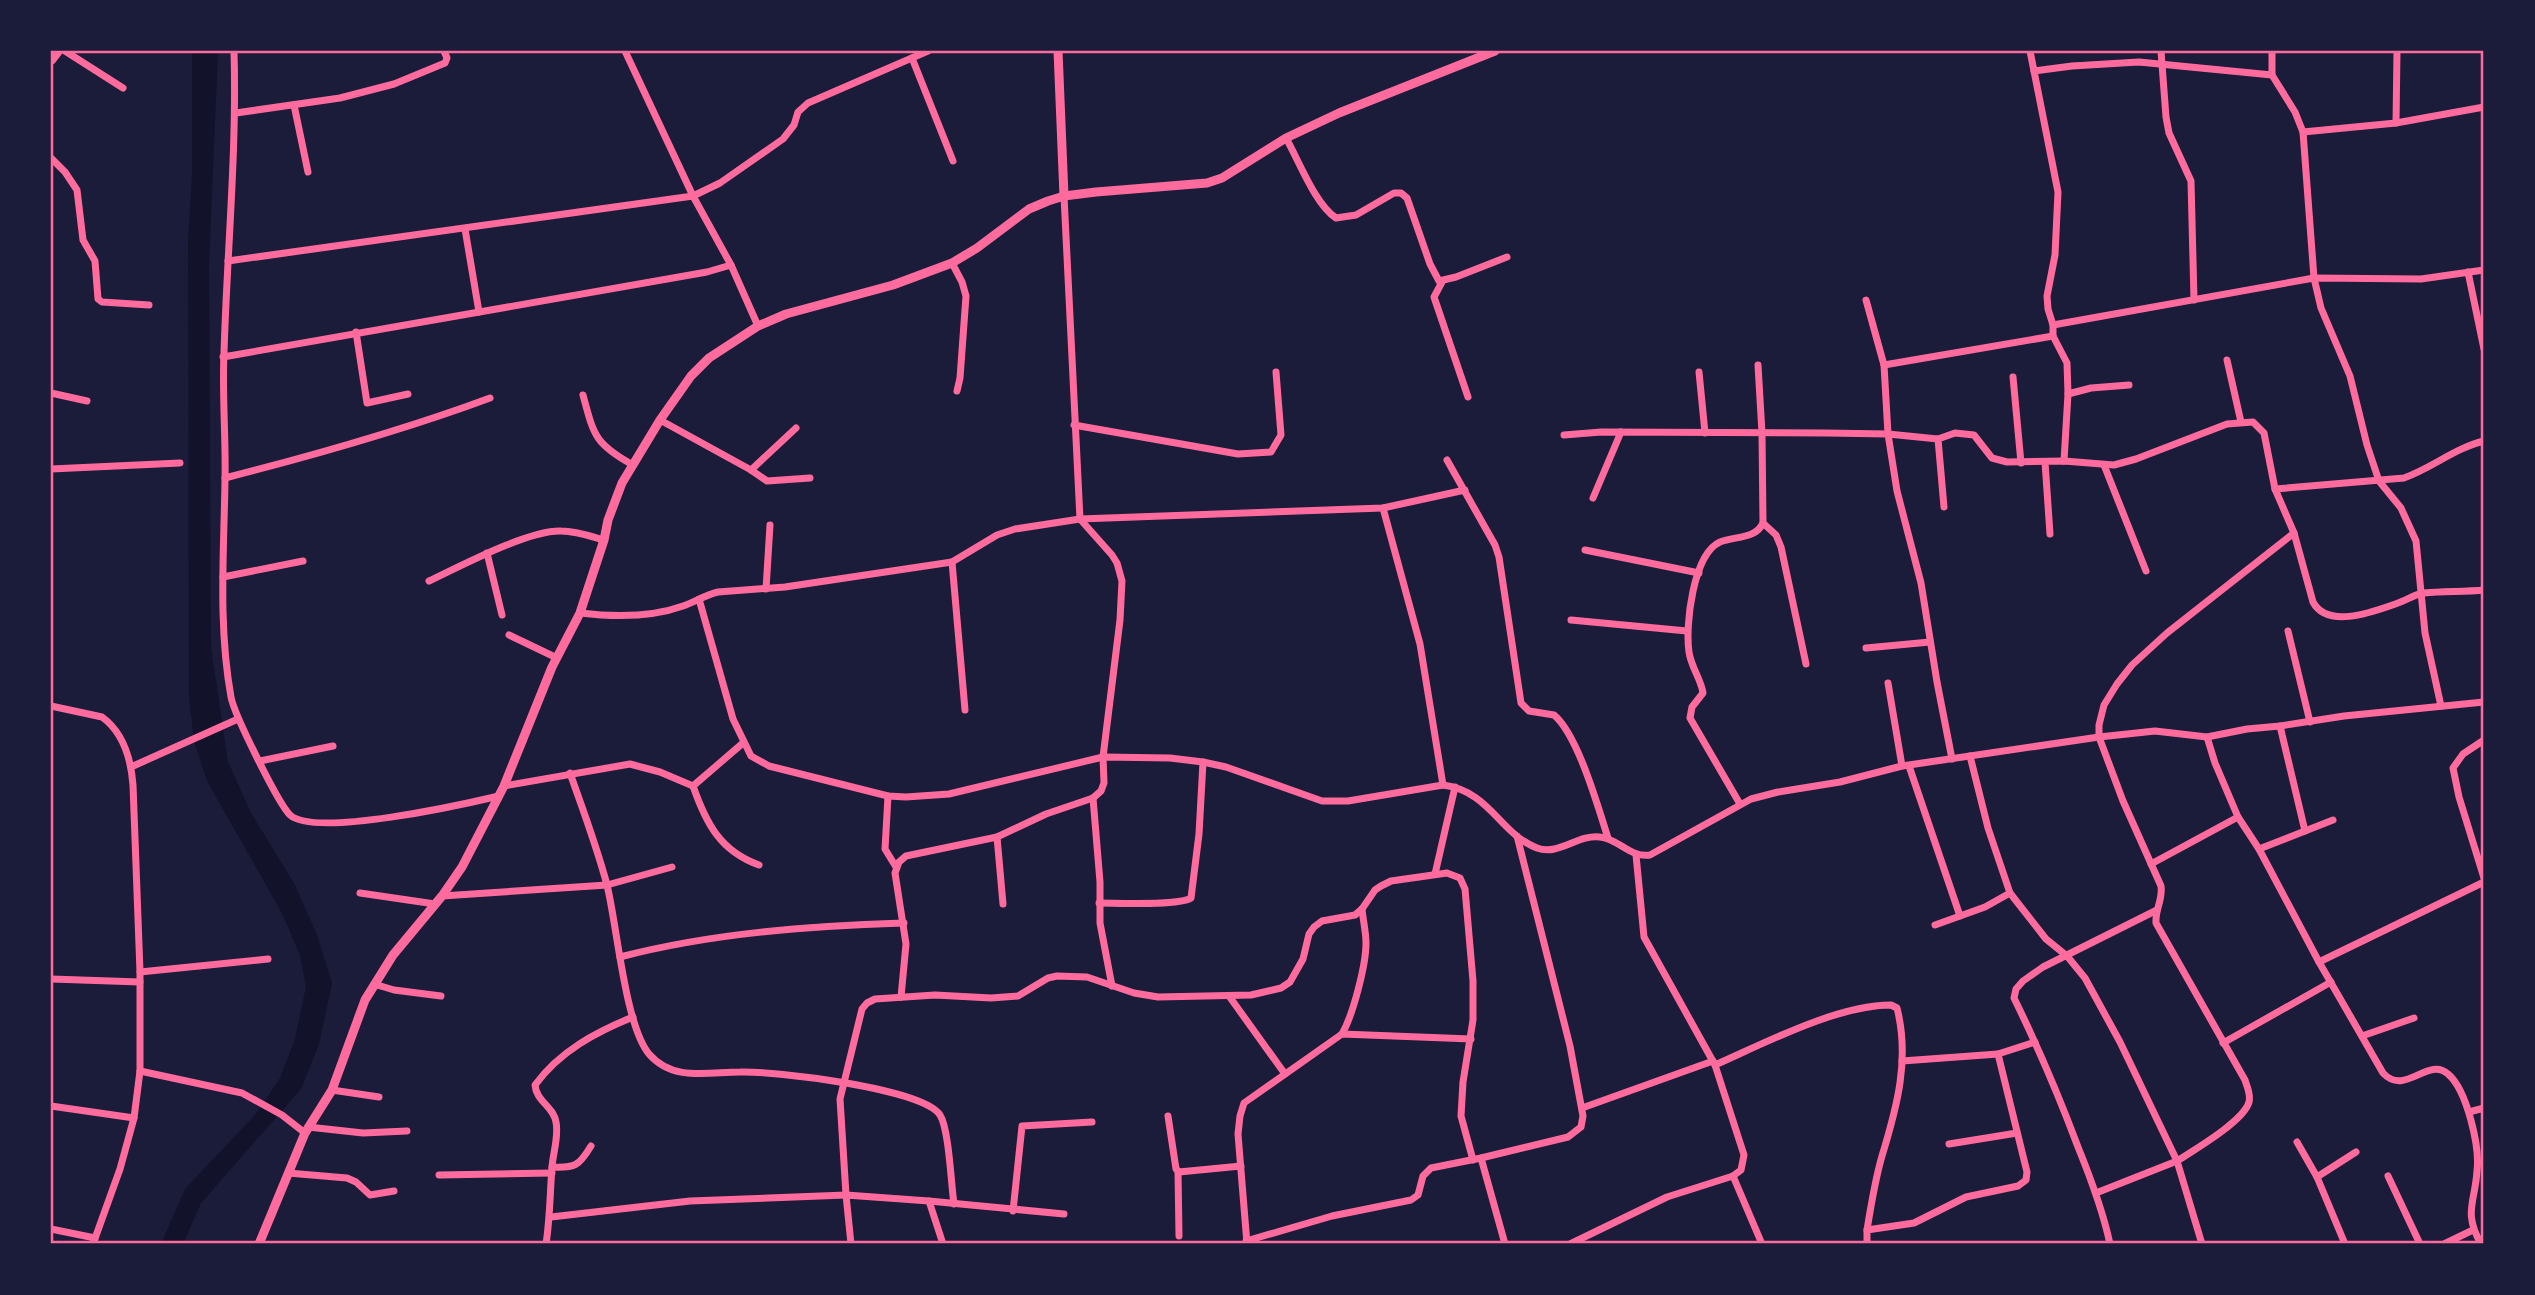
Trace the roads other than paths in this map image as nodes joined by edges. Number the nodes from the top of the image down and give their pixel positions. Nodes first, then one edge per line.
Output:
1 (58, 51) edge
2 (65, 51) edge
3 (234, 51) edge
4 (444, 51) edge
5 (625, 51) edge
6 (928, 51) edge
7 (1058, 51) edge
8 (1491, 51) edge
9 (2030, 51) edge
10 (2161, 51) edge
11 (2272, 51) edge
12 (2397, 51) edge
13 (912, 58) junction
14 (51, 60) edge
15 (2161, 64) junction
16 (2034, 71) junction
17 (2272, 75) junction
18 (122, 88) dead end
19 (294, 105) junction
20 (2484, 107) edge
21 (236, 113) junction
22 (2396, 122) junction
23 (2303, 132) junction
24 (1286, 138) junction
25 (51, 158) edge
26 (953, 161) dead end
27 (308, 172) dead end
28 (693, 196) junction
29 (1064, 196) junction
30 (465, 229) junction
31 (1507, 257) dead end
32 (228, 261) junction
33 (952, 263) junction
34 (731, 265) junction
35 (2484, 270) edge
36 (2468, 272) junction
37 (2314, 278) junction
38 (1441, 282) junction
39 (1866, 300) dead end
40 (2194, 300) junction
41 (149, 305) dead end
42 (479, 312) junction
43 (2053, 325) junction
44 (758, 326) junction
45 (356, 332) junction
46 (2053, 336) junction
47 (2484, 349) edge
48 (223, 357) junction
49 (2227, 360) dead end
50 (1758, 365) dead end
51 (1884, 365) junction
52 (1276, 372) dead end
53 (1699, 372) dead end
54 (2013, 377) dead end
55 (2129, 385) dead end
56 (957, 391) dead end
57 (51, 393) edge
58 (408, 394) dead end
59 (2068, 394) junction
60 (583, 395) dead end
61 (1468, 397) dead end
62 (491, 398) dead end
63 (87, 401) dead end
64 (660, 421) junction
65 (2241, 422) junction
66 (1074, 425) junction
67 (796, 428) dead end
68 (1620, 432) junction
69 (1705, 433) junction
70 (1762, 433) junction
71 (1888, 434) junction
72 (1563, 435) dead end
73 (1938, 439) junction
74 (2484, 441) edge
75 (1447, 460) dead end
76 (2064, 461) junction
77 (2045, 462) junction
78 (180, 463) dead end
79 (2021, 463) junction
80 (633, 465) junction
81 (2104, 465) junction
82 (51, 469) edge
83 (751, 470) junction
84 (225, 478) junction
85 (810, 478) dead end
86 (2379, 481) junction
87 (2275, 489) junction
88 (1465, 490) junction
89 (1593, 498) dead end
90 (1944, 507) dead end
91 (1383, 508) junction
92 (1080, 519) junction
93 (1763, 523) junction
94 (770, 525) dead end
95 (2294, 533) junction
96 (2050, 534) dead end
97 (604, 540) junction
98 (1584, 550) dead end
99 (487, 553) junction
100 (303, 561) dead end
101 (952, 562) junction
102 (2146, 571) dead end
103 (1699, 573) junction
104 (223, 577) junction
105 (429, 581) dead end
106 (766, 589) junction
107 (2484, 590) edge
108 (2421, 593) junction
109 (699, 599) junction
110 (580, 613) junction
111 (502, 615) dead end
112 (1571, 620) dead end
113 (1687, 631) junction
114 (2288, 631) dead end
115 (509, 635) dead end
116 (1930, 642) junction
117 (1866, 648) dead end
118 (557, 658) junction
119 (1806, 664) dead end
120 (1888, 683) dead end
121 (51, 700) edge
122 (2484, 702) edge
123 (51, 706) edge
124 (2441, 706) junction
125 (965, 710) dead end
126 (237, 719) junction
127 (2310, 722) junction
128 (2280, 726) junction
129 (2099, 737) junction
130 (2207, 737) junction
131 (2484, 740) edge
132 (743, 743) junction
133 (333, 746) dead end
134 (1969, 756) junction
135 (1103, 757) junction
136 (1952, 759) junction
137 (260, 761) junction
138 (1203, 762) junction
139 (1906, 766) junction
140 (131, 768) junction
141 (570, 773) junction
142 (1443, 785) junction
143 (504, 786) junction
144 (693, 786) junction
145 (1455, 787) junction
146 (499, 796) junction
147 (888, 796) junction
148 (1093, 798) junction
149 (1740, 804) junction
150 (2238, 817) junction
151 (2333, 820) dead end
152 (2305, 831) junction
153 (1517, 835) junction
154 (997, 837) junction
155 (1608, 838) junction
156 (2259, 849) junction
157 (1636, 855) junction
158 (2151, 864) junction
159 (759, 865) dead end
160 (896, 866) junction
161 (672, 867) dead end
162 (1435, 874) junction
163 (2484, 880) edge
164 (607, 886) junction
165 (2010, 892) junction
166 (360, 893) dead end
167 (438, 900) junction
168 (1099, 903) junction
169 (1003, 904) dead end
170 (1362, 909) junction
171 (2157, 910) junction
172 (1960, 916) junction
173 (904, 923) junction
174 (1935, 925) dead end
175 (620, 957) junction
176 (2067, 957) junction
177 (268, 959) dead end
178 (2319, 962) junction
179 (139, 972) junction
180 (51, 979) edge
181 (140, 982) junction
182 (2331, 982) junction
183 (374, 984) junction
184 (1112, 986) junction
185 (441, 996) dead end
186 (1229, 996) junction
187 (901, 997) junction
188 (633, 1017) junction
189 (2414, 1018) dead end
190 (1342, 1034) junction
191 (2362, 1036) junction
192 (1471, 1039) junction
193 (2035, 1042) junction
194 (2223, 1043) junction
195 (1998, 1054) junction
196 (1902, 1061) junction
197 (1714, 1063) junction
198 (140, 1071) junction
199 (1285, 1074) junction
200 (844, 1083) junction
201 (332, 1090) junction
202 (379, 1097) dead end
203 (51, 1106) edge
204 (1582, 1108) junction
205 (2484, 1108) edge
206 (2469, 1112) junction
207 (1168, 1116) dead end
208 (134, 1118) junction
209 (1092, 1122) dead end
210 (307, 1130) junction
211 (407, 1130) dead end
212 (2017, 1133) junction
213 (2297, 1142) dead end
214 (1949, 1144) dead end
215 (591, 1146) dead end
216 (2356, 1152) dead end
217 (1482, 1158) junction
218 (1473, 1160) junction
219 (2177, 1161) junction
220 (1241, 1166) junction
221 (552, 1170) junction
222 (1178, 1171) junction
223 (288, 1173) junction
224 (439, 1175) dead end
225 (1733, 1176) junction
226 (2388, 1176) dead end
227 (2317, 1177) junction
228 (394, 1191) dead end
229 (2096, 1194) junction
230 (846, 1195) junction
231 (929, 1201) junction
232 (954, 1203) junction
233 (1013, 1211) junction
234 (1064, 1214) dead end
235 (551, 1217) junction
236 (51, 1228) edge
237 (1867, 1230) junction
238 (2473, 1230) junction
239 (1179, 1236) dead end
240 (94, 1241) edge
241 (1246, 1243) edge
242 (259, 1244) edge
243 (546, 1244) edge
244 (851, 1244) edge
245 (943, 1244) edge
246 (1505, 1244) edge
247 (1570, 1244) edge
248 (1762, 1244) edge
249 (1867, 1244) edge
250 (2110, 1244) edge
251 (2202, 1244) edge
252 (2345, 1244) edge
253 (2420, 1244) edge
254 (2444, 1244) edge
255 (2481, 1244) edge

1 - 14 highway
2 - 18 street
3 - 21 street
4 - 19 street
5 - 28 street
6 - 13 street
7 - 29 street
8 - 24 street
9 - 16 street
10 - 15 street
11 - 17 street
12 - 22 street
13 - 26 street
13 - 28 street
15 - 16 street
15 - 17 street
15 - 40 street
16 - 43 street
17 - 23 street
19 - 21 street
19 - 27 street
20 - 22 street
21 - 32 street
22 - 23 street
23 - 37 street
24 - 29 street
24 - 38 street
25 - 41 street
28 - 30 street
28 - 34 street
29 - 33 street
29 - 66 street
30 - 32 street
30 - 42 street
31 - 38 street
32 - 48 street
33 - 44 street
33 - 56 street
34 - 42 street
34 - 44 street
35 - 36 street
36 - 37 street
36 - 47 street
37 - 40 street
37 - 86 street
38 - 61 street
39 - 51 street
40 - 43 street
42 - 45 street
43 - 46 street
44 - 64 street
45 - 48 street
45 - 58 street
46 - 51 street
46 - 59 street
48 - 84 street
49 - 65 street
50 - 70 street
51 - 71 street
52 - 66 street
53 - 69 street
54 - 79 street
55 - 59 street
57 - 63 street
59 - 76 street
60 - 80 street
62 - 84 street
64 - 80 street
64 - 83 street
65 - 81 street
65 - 87 street
66 - 92 street
67 - 83 street
68 - 69 street
68 - 72 street
68 - 89 street
69 - 70 street
70 - 71 street
70 - 93 street
71 - 73 street
71 - 116 street
73 - 79 street
73 - 90 street
74 - 86 street
75 - 88 street
76 - 77 street
76 - 81 street
77 - 79 street
77 - 96 street
78 - 82 street
80 - 97 street
81 - 102 street
83 - 85 street
84 - 104 street
86 - 87 street
86 - 108 street
87 - 95 street
88 - 91 street
88 - 155 street
91 - 92 street
91 - 142 street
92 - 101 street
92 - 135 street
93 - 103 street
93 - 119 street
94 - 106 street
95 - 108 street
95 - 129 street
97 - 99 street
97 - 110 street
98 - 103 street
99 - 105 street
99 - 111 street
100 - 104 street
101 - 106 street
101 - 125 street
103 - 113 street
104 - 126 street
106 - 109 street
107 - 108 street
108 - 124 street
109 - 110 street
109 - 132 street
110 - 118 street
112 - 113 street
113 - 149 street
114 - 127 street
115 - 118 street
116 - 117 street
116 - 136 street
118 - 143 street
120 - 139 street
121 - 123 street
122 - 124 street
123 - 140 street
124 - 127 street
126 - 137 street
126 - 140 street
127 - 128 street
128 - 130 street
128 - 152 street
129 - 130 street
129 - 134 street
129 - 158 street
130 - 150 street
131 - 163 street
132 - 144 street
132 - 147 street
133 - 137 street
134 - 136 street
134 - 165 street
135 - 138 street
135 - 147 street
135 - 148 street
136 - 139 street
137 - 146 street
138 - 142 street
138 - 168 street
139 - 149 street
139 - 172 street
140 - 179 street
141 - 143 street
141 - 144 street
141 - 164 street
142 - 145 street
143 - 146 street
144 - 159 street
145 - 153 street
145 - 162 street
146 - 167 street
147 - 160 street
148 - 154 street
148 - 168 street
149 - 157 street
150 - 156 street
150 - 158 street
151 - 152 street
152 - 156 street
153 - 155 street
153 - 204 street
154 - 160 street
154 - 169 street
155 - 157 street
156 - 178 street
157 - 197 street
158 - 171 street
160 - 173 street
161 - 164 street
162 - 170 street
162 - 192 street
163 - 178 street
164 - 167 street
164 - 175 street
165 - 172 street
165 - 176 street
166 - 167 street
167 - 183 street
168 - 184 street
170 - 186 street
170 - 190 street
171 - 176 street
171 - 194 street
172 - 174 street
173 - 175 street
173 - 187 street
175 - 188 street
176 - 193 street
176 - 219 street
177 - 179 street
178 - 182 street
179 - 181 street
180 - 181 street
181 - 198 street
182 - 191 street
182 - 194 street
183 - 185 street
183 - 201 street
184 - 186 street
184 - 187 street
186 - 199 street
187 - 200 street
188 - 200 street
188 - 221 street
189 - 191 street
190 - 192 street
190 - 199 street
191 - 206 street
192 - 218 street
193 - 195 street
193 - 229 street
194 - 219 street
195 - 196 street
195 - 212 street
196 - 197 street
196 - 237 street
197 - 204 street
197 - 225 street
198 - 208 street
198 - 210 street
199 - 220 street
200 - 230 street
200 - 232 street
201 - 202 street
201 - 210 street
203 - 208 street
204 - 217 street
205 - 206 street
206 - 238 street
207 - 222 street
208 - 240 street
209 - 233 street
210 - 211 street
210 - 223 street
212 - 214 street
212 - 237 street
213 - 227 street
215 - 221 street
216 - 227 street
217 - 218 street
217 - 246 street
218 - 241 street
219 - 229 street
219 - 251 street
220 - 222 street
220 - 241 street
221 - 224 street
221 - 235 street
222 - 239 street
223 - 228 street
223 - 242 street
225 - 247 street
225 - 248 street
226 - 253 street
227 - 252 street
229 - 250 street
230 - 231 street
230 - 235 street
230 - 244 street
231 - 232 street
231 - 245 street
232 - 233 street
233 - 234 street
235 - 243 street
236 - 240 street
237 - 249 street
238 - 254 street
238 - 255 street

